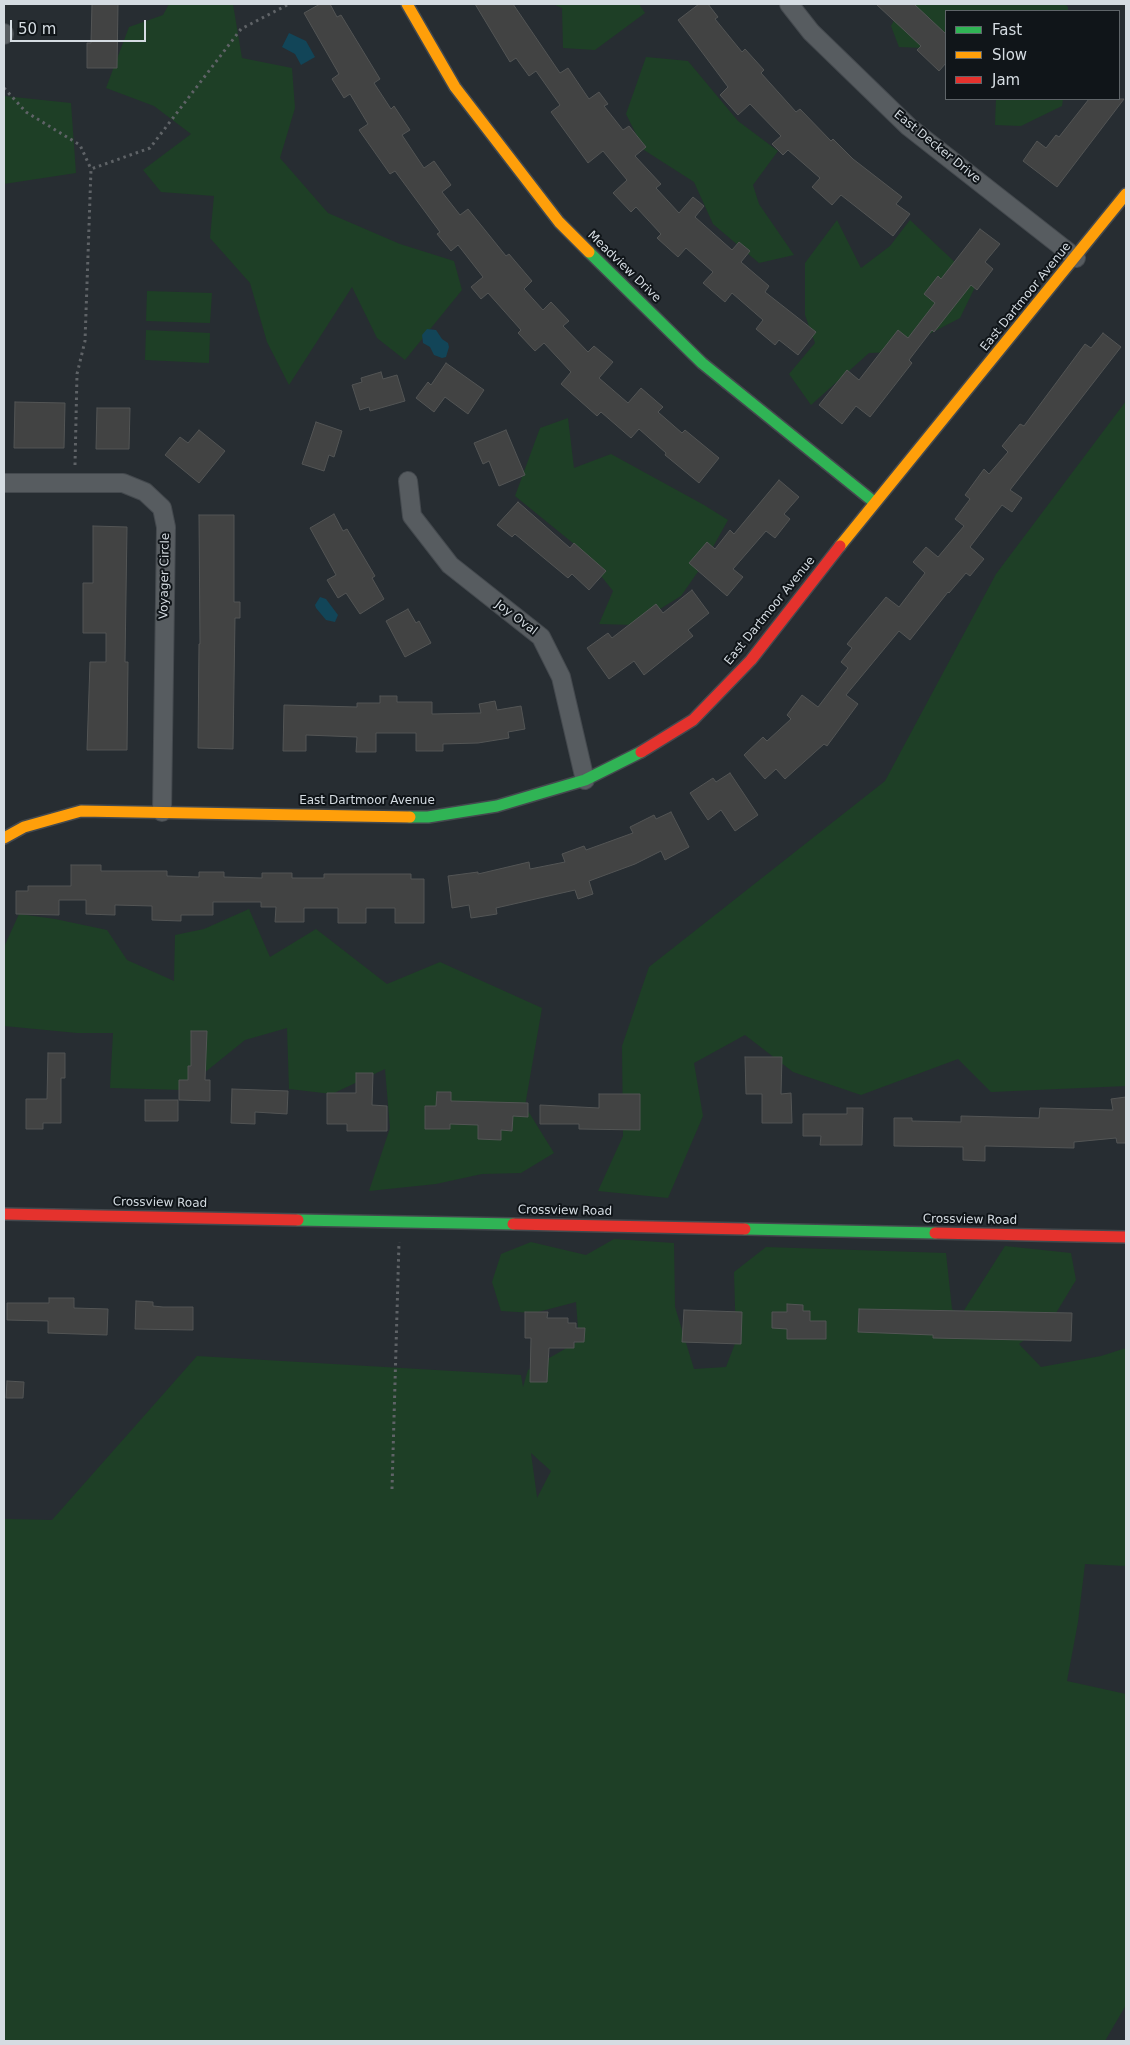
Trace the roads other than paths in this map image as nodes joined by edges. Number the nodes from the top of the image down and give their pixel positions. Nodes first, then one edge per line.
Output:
1 (407, 4) edge
2 (789, 4) edge
3 (1126, 194) edge
4 (1076, 258) junction
5 (408, 481) dead end
6 (4, 483) edge
7 (874, 502) junction
8 (585, 780) junction
9 (162, 812) junction
10 (4, 838) edge
11 (4, 1214) edge
12 (1126, 1236) edge

1 - 7 street, Meadview Drive
2 - 4 street, East Decker Drive
3 - 4 street, East Dartmoor Avenue
4 - 7 street, East Dartmoor Avenue
5 - 8 street, Joy Oval
6 - 9 street, Voyager Circle
7 - 8 street, East Dartmoor Avenue
8 - 9 street, East Dartmoor Avenue
9 - 10 street, East Dartmoor Avenue
11 - 12 street, Crossview Road

